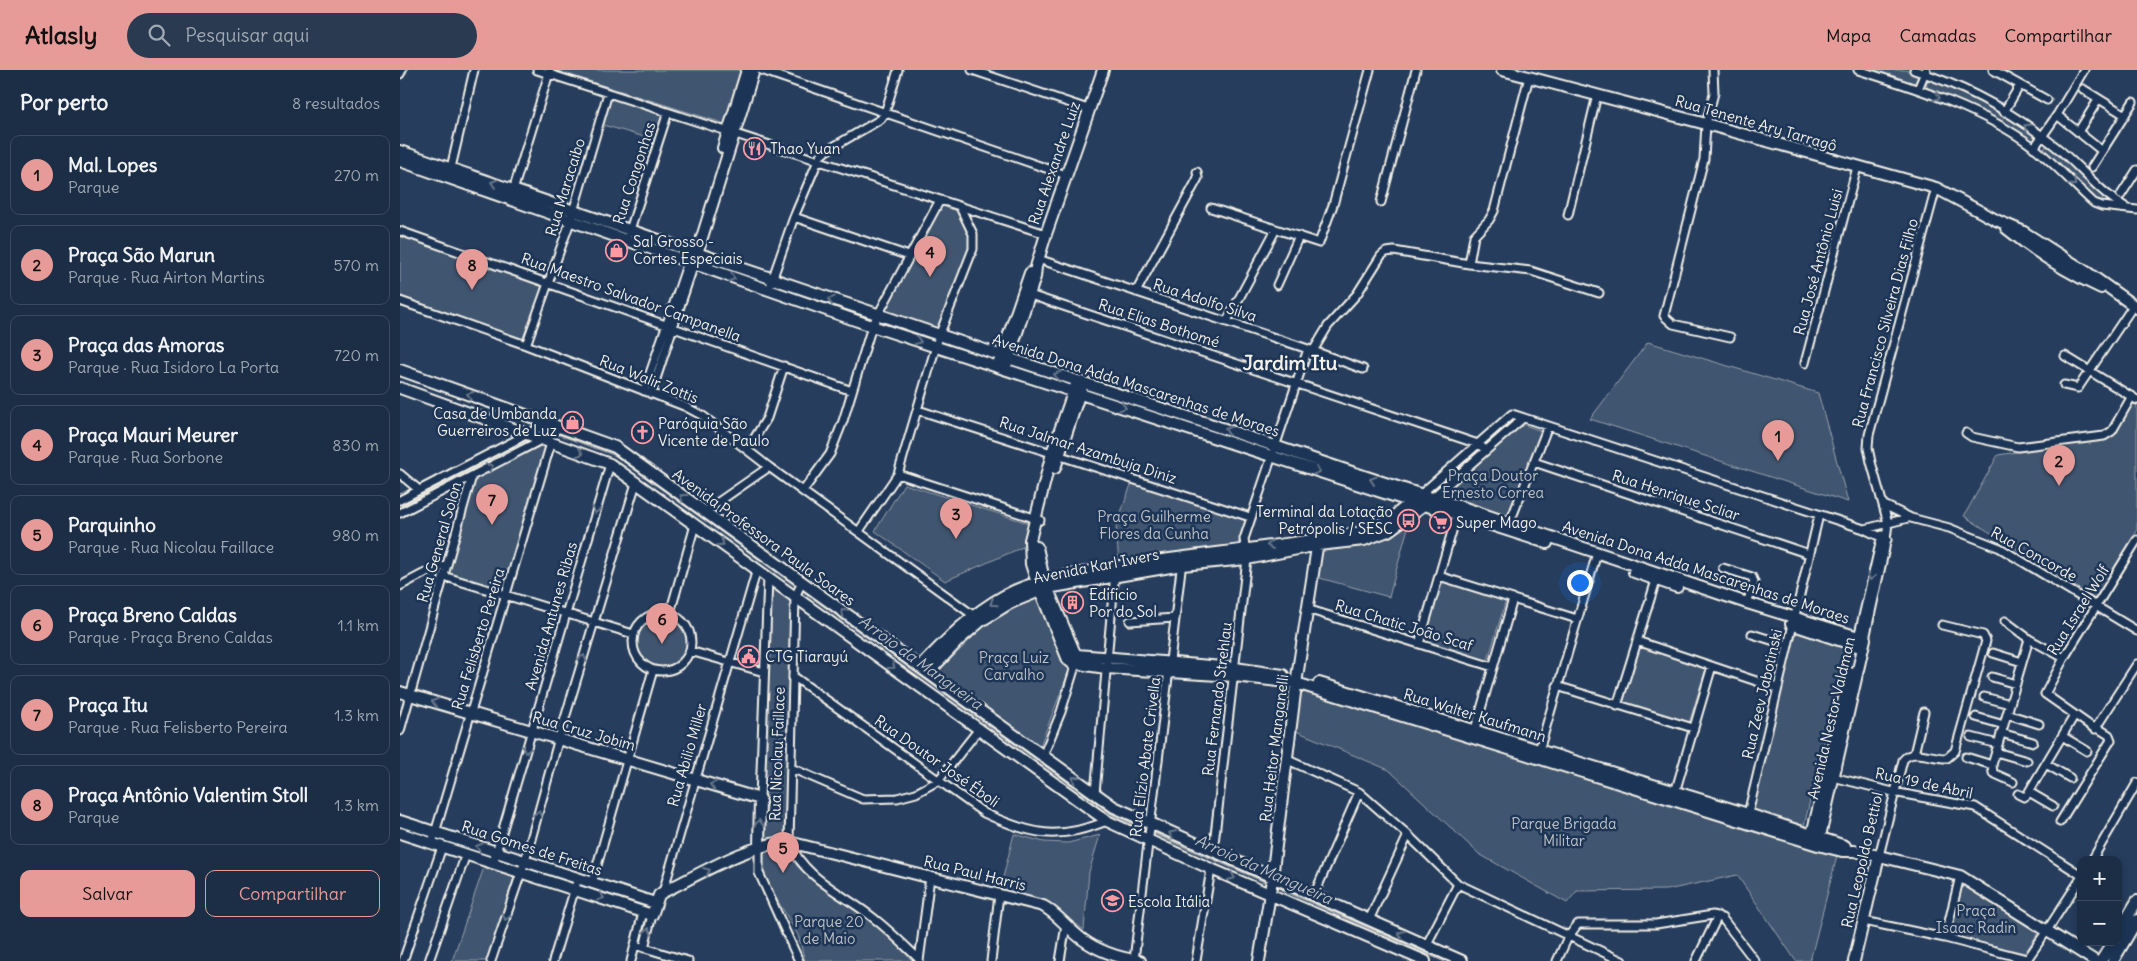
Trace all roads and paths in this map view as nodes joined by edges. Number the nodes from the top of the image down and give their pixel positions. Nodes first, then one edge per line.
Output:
1 (402, 70) edge
2 (474, 70) edge
3 (537, 70) edge
4 (747, 70) edge
5 (754, 70) edge
6 (761, 70) edge
7 (898, 70) edge
8 (972, 70) edge
9 (1102, 70) edge
10 (1370, 70) edge
11 (1416, 70) edge
12 (1502, 70) edge
13 (1713, 70) edge
14 (1858, 70) edge
15 (1914, 70) edge
16 (1993, 70) edge
17 (2084, 70) edge
18 (549, 72) edge
19 (1926, 72) edge
20 (400, 74) edge
21 (1529, 77) junction
22 (2020, 85) junction
23 (1918, 89) junction
24 (2083, 89) dead end
25 (608, 93) junction
26 (1597, 95) junction
27 (2047, 100) dead end
28 (2098, 100) junction
29 (2133, 102) dead end
30 (1088, 109) junction
31 (668, 112) junction
32 (885, 112) junction
33 (2004, 112) junction
34 (2057, 115) junction
35 (2125, 115) junction
36 (1706, 124) junction
37 (2078, 132) junction
38 (731, 133) junction
39 (2042, 137) junction
40 (2034, 148) junction
41 (400, 151) edge
42 (2102, 152) junction
43 (400, 161) edge
44 (818, 161) junction
45 (1857, 167) junction
46 (2092, 167) dead end
47 (2137, 170) edge
48 (1197, 172) dead end
49 (450, 173) junction
50 (1066, 175) junction
51 (1936, 188) junction
52 (2106, 194) junction
53 (512, 195) junction
54 (2121, 195) dead end
55 (940, 200) junction
56 (1381, 202) dead end
57 (960, 206) junction
58 (2099, 206) junction
59 (1211, 208) dead end
60 (2126, 208) junction
61 (2137, 210) edge
62 (1568, 215) dead end
63 (572, 216) junction
64 (794, 217) junction
65 (1276, 229) junction
66 (400, 231) edge
67 (630, 231) junction
68 (1046, 234) junction
69 (1299, 236) junction
70 (627, 241) junction
71 (694, 253) junction
72 (909, 256) junction
73 (691, 263) junction
74 (1037, 263) junction
75 (1469, 264) junction
76 (772, 280) junction
77 (549, 282) junction
78 (1277, 285) dead end
79 (769, 290) junction
80 (1136, 292) junction
81 (1025, 293) junction
82 (1598, 293) dead end
83 (400, 301) edge
84 (2135, 307) edge
85 (877, 316) junction
86 (1227, 321) junction
87 (671, 326) junction
88 (872, 326) junction
89 (939, 336) junction
90 (1730, 336) dead end
91 (526, 345) junction
92 (936, 346) junction
93 (1310, 350) junction
94 (2064, 356) dead end
95 (1003, 363) junction
96 (1805, 363) dead end
97 (784, 366) junction
98 (1363, 369) dead end
99 (400, 370) edge
100 (2088, 371) junction
101 (1296, 383) junction
102 (2064, 385) dead end
103 (1078, 387) junction
104 (400, 388) edge
105 (852, 391) junction
106 (648, 393) junction
107 (2134, 398) edge
108 (918, 410) junction
109 (1523, 418) junction
110 (1548, 426) junction
111 (1966, 433) dead end
112 (545, 434) junction
113 (1478, 444) junction
114 (1275, 446) junction
115 (747, 450) junction
116 (1486, 450) junction
117 (1055, 454) junction
118 (1271, 456) junction
119 (1534, 462) junction
120 (610, 464) junction
121 (628, 467) junction
122 (769, 467) junction
123 (400, 474) edge
124 (898, 474) junction
125 (472, 476) junction
126 (636, 482) junction
127 (419, 490) junction
128 (803, 491) junction
129 (1416, 499) junction
130 (400, 500) edge
131 (1428, 502) junction
132 (1884, 505) junction
133 (1458, 510) junction
134 (704, 512) junction
135 (400, 513) edge
136 (1819, 514) junction
137 (1250, 517) junction
138 (1911, 518) junction
139 (1038, 519) junction
140 (1888, 523) junction
141 (696, 525) junction
142 (1508, 527) junction
143 (1864, 529) junction
144 (859, 531) junction
145 (1885, 536) junction
146 (2137, 540) edge
147 (1318, 542) junction
148 (1244, 548) junction
149 (1809, 554) junction
150 (1596, 556) junction
151 (1247, 559) junction
152 (1182, 561) junction
153 (446, 567) junction
154 (757, 568) junction
155 (1723, 568) dead end
156 (1116, 571) junction
157 (443, 576) junction
158 (1439, 576) junction
159 (768, 577) junction
160 (1658, 577) junction
161 (400, 586) edge
162 (1042, 586) junction
163 (799, 590) junction
164 (506, 595) junction
165 (1513, 599) junction
166 (1747, 603) junction
167 (2097, 605) junction
168 (1307, 609) junction
169 (566, 613) junction
170 (670, 613) junction
171 (978, 618) junction
172 (1175, 618) junction
173 (1577, 619) junction
174 (595, 621) junction
175 (1130, 621) dead end
176 (1793, 621) junction
177 (2005, 621) dead end
178 (1942, 626) dead end
179 (2137, 631) edge
180 (633, 634) junction
181 (1752, 634) dead end
182 (2029, 639) junction
183 (1638, 641) junction
184 (1860, 643) junction
185 (1419, 644) junction
186 (1787, 645) junction
187 (690, 651) junction
188 (1993, 654) dead end
189 (2064, 658) junction
190 (1077, 660) junction
191 (2022, 662) junction
192 (730, 663) junction
193 (1107, 663) junction
194 (2137, 664) edge
195 (1712, 666) junction
196 (1169, 668) junction
197 (1493, 668) junction
198 (653, 670) junction
199 (924, 670) junction
200 (764, 672) junction
201 (1235, 672) junction
202 (793, 676) junction
203 (1992, 677) dead end
204 (1297, 680) junction
205 (2016, 684) junction
206 (1557, 686) junction
207 (1777, 688) junction
208 (400, 692) edge
209 (410, 695) junction
210 (1984, 696) dead end
211 (2010, 704) junction
212 (1617, 706) junction
213 (470, 712) junction
214 (1924, 712) dead end
215 (2007, 714) junction
216 (2074, 716) junction
217 (1976, 717) dead end
218 (2039, 724) dead end
219 (2004, 725) junction
220 (1693, 728) junction
221 (2096, 728) junction
222 (979, 729) junction
223 (400, 731) edge
224 (532, 731) junction
225 (1474, 733) junction
226 (2001, 733) junction
227 (2062, 736) junction
228 (1971, 737) dead end
229 (559, 738) junction
230 (2033, 742) dead end
231 (1998, 744) junction
232 (2087, 751) dead end
233 (1996, 752) junction
234 (1538, 754) junction
235 (1914, 754) junction
236 (1043, 756) junction
237 (1966, 757) dead end
238 (627, 759) junction
239 (1288, 760) junction
240 (2027, 762) dead end
241 (1992, 764) junction
242 (2046, 764) junction
243 (791, 768) junction
244 (1833, 777) junction
245 (2070, 778) dead end
246 (695, 779) junction
247 (938, 781) junction
248 (2013, 782) dead end
249 (2137, 783) edge
250 (1360, 792) junction
251 (1894, 792) junction
252 (2029, 792) junction
253 (1095, 793) junction
254 (2018, 794) dead end
255 (1674, 795) junction
256 (760, 799) junction
257 (2053, 806) dead end
258 (1747, 818) junction
259 (400, 821) edge
260 (1108, 822) junction
261 (2060, 822) dead end
262 (1149, 832) junction
263 (400, 833) edge
264 (436, 833) junction
265 (1408, 835) junction
266 (1815, 840) junction
267 (789, 842) junction
268 (437, 845) junction
269 (759, 847) junction
270 (1213, 852) junction
271 (466, 854) junction
272 (1879, 856) junction
273 (2094, 856) edge
274 (495, 858) junction
275 (525, 861) junction
276 (1211, 869) junction
277 (521, 872) junction
278 (2077, 874) edge
279 (1960, 876) junction
280 (930, 877) junction
281 (576, 883) junction
282 (592, 883) junction
283 (2077, 883) edge
284 (1458, 884) junction
285 (1271, 885) junction
286 (663, 892) junction
287 (999, 895) junction
288 (1314, 895) junction
289 (656, 903) junction
290 (2136, 906) edge
291 (648, 913) junction
292 (1718, 916) junction
293 (1370, 920) junction
294 (2137, 920) edge
295 (1864, 921) junction
296 (1066, 925) junction
297 (2122, 927) edge
298 (2046, 932) junction
299 (1568, 937) junction
300 (1945, 938) junction
301 (635, 945) junction
302 (1426, 946) junction
303 (2110, 946) edge
304 (644, 948) junction
305 (919, 960) edge
306 (1137, 960) edge
307 (2026, 960) edge
308 (403, 961) edge
309 (429, 961) edge
310 (491, 961) edge
311 (553, 961) edge
312 (630, 961) edge
313 (688, 961) edge
314 (799, 961) edge
315 (991, 961) edge
316 (1060, 961) edge
317 (1196, 961) edge
318 (1259, 961) edge
319 (1424, 961) edge
320 (1462, 961) edge
321 (1557, 961) edge
322 (1622, 961) edge
323 (1696, 961) edge
324 (1755, 961) edge
325 (1854, 961) edge
326 (2095, 961) edge
327 (2101, 961) edge
328 (2113, 961) edge

1 - 20 street
2 - 49 street
3 - 18 street
4 - 38 street
5 - 38 street
6 - 32 street
7 - 32 street
8 - 30 street
9 - 30 street, Rua Alexandre Luiz
10 - 69 street
11 - 56 street
12 - 21 street, Rua Tenente Ary Tarragô
13 - 36 street
14 - 23 street
15 - 19 street
16 - 22 street
17 - 34 street
18 - 25 street
18 - 53 street
19 - 23 street
19 - 33 street
21 - 26 street, Rua Tenente Ary Tarragô
21 - 75 street
22 - 27 street
22 - 33 street
23 -> 40 street
24 - 28 street
25 - 31 street
25 - 63 street, Rua Maracaibo
26 - 36 street, Rua Tenente Ary Tarragô
26 - 62 street
28 - 35 street
28 - 37 street
29 - 35 street
30 - 50 street, Rua Alexandre Luiz
31 - 38 street
31 - 67 street, Rua Congonhas
32 - 44 street
32 - 50 street
39 -> 33 street
34 - 37 street
34 - 39 street
35 - 42 street
36 - 45 street, Rua Tenente Ary Tarragô
36 - 90 street
37 - 42 street
38 - 44 street
38 - 71 street
39 - 40 street
39 - 52 street
40 -> 58 street
41 - 49 street, Avenida Dona Adda Mascarenhas de Moraes
42 - 46 street
43 - 49 street, Avenida Dona Adda Mascarenhas de Moraes
44 - 55 street
44 - 64 street
45 - 51 street, Rua Tenente Ary Tarragô
45 - 96 street, Rua José Antônio Luisi
47 - 54 street
48 - 80 street
49 - 53 street, Avenida Dona Adda Mascarenhas de Moraes
50 - 68 street, Rua Alexandre Luiz
51 - 84 street, Rua Tenente Ary Tarragô
51 - 132 street, Rua Francisco Silveira Dias Filho
52 - 58 street
52 - 60 street
53 - 63 street, Avenida Dona Adda Mascarenhas de Moraes
55 - 57 street
55 - 72 street
57 - 68 street
57 - 89 street
58 - 60 street
59 - 65 street
60 - 61 street
63 - 67 street, Avenida Dona Adda Mascarenhas de Moraes
63 - 70 street, Avenida Dona Adda Mascarenhas de Moraes
63 - 77 street, Rua Maracaibo
64 - 72 street
64 - 76 street
65 - 69 street
65 - 86 street
66 - 77 street, Rua Maestro Salvador Campanella
67 - 70 street, Rua Congonhas
67 - 71 street, Avenida Dona Adda Mascarenhas de Moraes
68 - 74 street, Rua Alexandre Luiz
69 - 78 street
70 - 73 street, Avenida Dona Adda Mascarenhas de Moraes
71 - 73 street
71 - 76 street, Avenida Dona Adda Mascarenhas de Moraes
72 - 85 street
73 -> 79 street, Avenida Dona Adda Mascarenhas de Moraes
73 - 87 street
74 - 80 street, Rua Adolfo Silva
74 - 81 street, Rua Alexandre Luiz
75 - 82 street
75 - 93 street
76 - 79 street
85 -> 76 street, Avenida Dona Adda Mascarenhas de Moraes
77 - 87 street, Rua Maestro Salvador Campanella
77 - 91 street, Rua Maracaibo
79 - 88 street, Avenida Dona Adda Mascarenhas de Moraes
80 - 86 street, Rua Adolfo Silva
81 - 95 street, Rua Alexandre Luiz
81 - 101 street, Rua Elias Bothomé
83 - 91 street, Rua Walir Zottis
84 - 100 street
85 - 88 street
85 - 89 street, Avenida Dona Adda Mascarenhas de Moraes
86 - 93 street, Rua Adolfo Silva
87 - 97 street, Rua Maestro Salvador Campanella
87 - 106 street
88 -> 92 street, Avenida Dona Adda Mascarenhas de Moraes
88 - 105 street
89 - 92 street
89 - 95 street, Avenida Dona Adda Mascarenhas de Moraes
91 - 106 street, Rua Walir Zottis
92 - 95 street, Avenida Dona Adda Mascarenhas de Moraes
92 - 108 street
93 - 98 street, Rua Adolfo Silva
93 - 101 street
94 - 100 street
95 - 103 street, Avenida Dona Adda Mascarenhas de Moraes
97 - 105 street, Rua Maestro Salvador Campanella
97 - 115 street
112 -> 99 street, Avenida Professora Paula Soares
100 - 102 street
100 - 107 street
101 - 113 street, Rua Elias Bothomé
101 - 114 street
114 -> 103 street, Avenida Dona Adda Mascarenhas de Moraes
103 - 117 street
103 -> 118 street, Avenida Dona Adda Mascarenhas de Moraes
104 - 112 street, Avenida Professora Paula Soares
105 - 128 street
106 - 115 street, Rua Walir Zottis
107 - 111 street
108 - 117 street, Rua Jalmar Azambuja Diniz
108 - 124 street
109 - 110 street
109 - 113 street, Avenida Karl Iwers
109 - 116 street, Avenida Karl Iwers
110 - 119 street
110 - 136 street
112 -> 120 street, Avenida Professora Paula Soares
112 - 121 street, Avenida Professora Paula Soares
125 -> 112 street
112 - 127 street
112 - 164 street, Rua Felisberto Pereira
113 - 116 street, Rua Elias Bothomé
113 - 129 street, Avenida Karl Iwers
114 - 118 street
129 -> 114 street, Avenida Dona Adda Mascarenhas de Moraes
115 - 122 street, Rua Walir Zottis
116 - 131 street, Avenida Karl Iwers
117 - 137 street, Rua Jalmar Azambuja Diniz
117 - 139 street
118 -> 129 street, Avenida Dona Adda Mascarenhas de Moraes
118 - 137 street
119 - 142 street
119 - 149 street, Rua Henrique Scliar
120 - 121 street, Avenida Professora Paula Soares
120 -> 169 street, Avenida Antunes Ribas
121 - 126 street, Avenida Professora Paula Soares
134 -> 121 street, Avenida Professora Paula Soares
122 - 128 street, Rua Walir Zottis
122 - 134 street
123 - 127 street
124 - 139 street
124 - 144 street
125 - 135 street
125 - 153 street, Rua General Solon
126 - 141 street, Avenida Professora Paula Soares
126 - 174 street
127 - 130 street
128 - 144 street, Rua Walir Zottis
129 - 131 street, Avenida Dona Adda Mascarenhas de Moraes
129 - 147 street, Avenida Karl Iwers
131 - 133 street, Avenida Dona Adda Mascarenhas de Moraes
131 - 147 street, Avenida Karl Iwers
132 - 138 street, Rua Concorde
132 - 140 street, Rua Francisco Silveira Dias Filho
133 - 142 street, Avenida Dona Adda Mascarenhas de Moraes
133 - 158 street
134 - 163 street, Avenida Professora Paula Soares
136 - 143 street
136 - 149 street, Rua Zeev Jabotinski
137 - 148 street
138 - 140 street, Rua Concorde
138 - 167 street, Rua Concorde
139 - 162 street
140 - 143 street, Rua Concorde
140 - 145 street, Avenida Nestor Valdman
141 -> 154 street, Avenida Professora Paula Soares
141 - 170 street
142 - 150 street, Avenida Dona Adda Mascarenhas de Moraes
143 - 145 street
144 - 171 street, Rua Walir Zottis
145 - 184 street, Avenida Nestor Valdman
146 - 167 street, Rua Israel Wolf
147 -> 148 street, Avenida Karl Iwers
147 - 151 street, Avenida Karl Iwers
147 - 168 street, Rua Heitor Manganelli
148 - 151 street, Rua Fernando Strehlau
148 - 152 street, Avenida Karl Iwers
149 - 176 street, Rua Zeev Jabotinski
150 - 160 street, Avenida Dona Adda Mascarenhas de Moraes
150 - 173 street
151 - 152 street, Avenida Karl Iwers
151 - 201 street, Rua Fernando Strehlau
152 - 156 street, Avenida Karl Iwers
152 - 172 street, Rua Elízio Abate Crivella
153 - 157 street, Rua General Solon
153 - 161 street
154 - 159 street, Avenida Professora Paula Soares
154 - 192 street, Rua Abilio Miller
155 - 166 street
156 - 162 street, Avenida Karl Iwers
156 - 193 street
157 - 164 street
157 - 209 street, Rua General Solon
158 - 165 street
158 - 185 street
159 - 163 street, Avenida Professora Paula Soares
159 - 200 street
160 - 166 street, Avenida Dona Adda Mascarenhas de Moraes
160 - 176 street, Avenida Dona Adda Mascarenhas de Moraes
160 - 183 street
162 - 171 street, Avenida Karl Iwers
162 - 190 street
199 -> 163 street, Avenida Professora Paula Soares
163 - 202 street, Rua Nicolau Faillace
163 -> 222 street, Avenida Professora Paula Soares
164 - 169 street
164 - 213 street, Rua Felisberto Pereira
165 - 173 street
165 - 197 street
166 - 176 street, Avenida Dona Adda Mascarenhas de Moraes
167 - 179 street, Rua Concorde
167 - 189 street, Rua Israel Wolf
168 - 185 street, Rua Chatic João Scaf
168 - 204 street, Rua Heitor Manganelli
169 - 174 street
169 - 224 street, Avenida Antunes Ribas
170 - 180 street
170 - 187 street
171 - 199 street, Avenida Karl Iwers
172 - 175 street
172 - 196 street, Rua Elízio Abate Crivella
173 - 206 street
174 - 180 street
229 -> 174 street
176 - 184 street, Avenida Dona Adda Mascarenhas de Moraes
176 - 186 street, Rua Zeev Jabotinski
177 - 182 street
178 - 235 street
180 - 198 street
181 - 186 street
182 - 189 street
182 - 191 street
183 - 195 street
183 - 212 street
184 - 244 street, Avenida Nestor Valdman
184 - 266 street, Avenida Nestor Valdman
185 - 197 street, Rua Chatic João Scaf
186 - 207 street, Rua Zeev Jabotinski
187 - 192 street
187 - 198 street
188 - 191 street
189 - 216 street, Rua Israel Wolf
190 - 193 street, Rua Walter Kaufmann
190 - 236 street
191 - 205 street
192 - 200 street
192 - 246 street, Rua Abilio Miller
193 - 196 street, Rua Walter Kaufmann
193 - 253 street
194 - 221 street
195 - 207 street
195 - 220 street
196 - 201 street, Rua Walter Kaufmann
196 - 262 street, Rua Elízio Abate Crivella
197 - 225 street
198 - 238 street
199 - 236 street, Avenida Professora Paula Soares
200 - 256 street
201 - 204 street, Rua Walter Kaufmann
201 - 270 street, Rua Fernando Strehlau
202 - 243 street, Rua Nicolau Faillace
202 - 247 street, Rua Doutor José Éboli
203 - 205 street
204 - 225 street, Rua Walter Kaufmann
204 - 239 street, Rua Heitor Manganelli
205 - 211 street
206 - 212 street
206 - 234 street
207 - 258 street, Rua Zeev Jabotinski
208 - 209 street, Rua Cruz Jobim
213 -> 209 street, Rua Cruz Jobim
209 - 223 street, Rua General Solon
210 - 211 street
211 - 215 street
212 - 220 street
213 - 224 street, Rua Cruz Jobim
213 - 264 street, Rua Felisberto Pereira
214 - 235 street
215 - 218 street
215 - 219 street
216 - 221 street
216 - 227 street
217 - 219 street
219 - 226 street
220 - 255 street
221 - 261 street
222 - 247 street
222 - 260 street, Avenida Professora Paula Soares
224 - 229 street, Rua Cruz Jobim
224 -> 274 street, Avenida Antunes Ribas
225 - 234 street, Rua Walter Kaufmann
226 - 230 street
226 - 231 street
227 - 232 street
227 - 242 street
228 - 231 street
229 - 238 street, Rua Cruz Jobim
275 -> 229 street
231 - 233 street
233 - 240 street
233 - 241 street
234 - 255 street, Rua Walter Kaufmann
235 - 251 street, Rua Leopoldo Bettiol
253 -> 236 street, Avenida Professora Paula Soares
237 - 241 street
238 - 246 street, Rua Cruz Jobim
238 - 282 street
239 - 250 street
239 - 285 street, Rua Heitor Manganelli
241 - 248 street
242 - 245 street
242 - 252 street
243 - 247 street
243 - 267 street, Rua Nicolau Faillace
244 - 251 street, Rua 19 de Abril
244 - 266 street, Avenida Nestor Valdman
256 -> 246 street, Rua Cruz Jobim
246 - 286 street, Rua Abilio Miller
247 - 260 street, Rua Doutor José Éboli
249 - 273 street
250 - 265 street
250 - 288 street
251 - 272 street, Rua Leopoldo Bettiol
251 - 278 street, Rua 19 de Abril
252 - 254 street
252 - 257 street
253 - 262 street, Avenida Professora Paula Soares
255 - 258 street, Rua Walter Kaufmann
269 -> 256 street
258 - 266 street, Rua Walter Kaufmann
259 - 264 street, Rua Gomes de Freitas
260 - 262 street, Avenida Professora Paula Soares
270 -> 262 street, Avenida Professora Paula Soares
262 - 276 street, Avenida Professora Paula Soares
262 - 306 street, Rua Elízio Abate Crivella
263 - 268 street, Rua Gomes de Freitas
264 - 268 street, Rua Felisberto Pereira
274 -> 264 street, Rua Gomes de Freitas
265 - 284 street
265 - 293 street
266 - 272 street, Rua Walter Kaufmann
267 - 269 street
267 - 280 street, Rua Paul Harris
267 - 305 street, Rua Nicolau Faillace
268 - 271 street, Rua Gomes de Freitas
268 - 308 street, Rua Felisberto Pereira
286 -> 269 street
269 - 314 street
270 - 285 street, Avenida Professora Paula Soares
271 - 274 street, Rua Gomes de Freitas
271 - 309 street
272 - 279 street, Rua Walter Kaufmann
272 - 295 street, Rua Leopoldo Bettiol
274 - 275 street, Rua Gomes de Freitas
274 - 277 street, Rua Gomes de Freitas
275 - 277 street
275 - 281 street, Rua Gomes de Freitas
276 -> 285 street, Avenida Professora Paula Soares
276 - 317 street
277 - 281 street, Rua Gomes de Freitas
277 -> 310 street
279 - 298 street, Rua Walter Kaufmann
279 - 300 street
280 - 287 street, Rua Paul Harris
280 - 305 street
281 - 282 street, Rua Gomes de Freitas
281 -> 291 street, Rua Gomes de Freitas
281 - 311 street
282 - 289 street, Rua Gomes de Freitas
283 - 298 street
284 - 299 street
284 - 302 street
285 - 288 street, Avenida Professora Paula Soares
285 - 318 street, Rua Heitor Manganelli
285 - 319 street, Avenida Professora Paula Soares
286 - 289 street, Rua Abilio Miller
287 - 296 street, Rua Paul Harris
287 - 315 street
288 - 293 street, Avenida Professora Paula Soares
289 - 291 street, Rua Abilio Miller
290 - 297 street
291 - 301 street
304 -> 291 street, Rua Abilio Miller
292 - 299 street
292 - 323 street
292 - 324 street
302 -> 293 street, Avenida Professora Paula Soares
294 - 328 street
295 - 300 street
295 - 325 street, Rua Leopoldo Bettiol
296 - 306 street, Rua Paul Harris
296 - 316 street
298 - 307 street
298 - 326 street, Rua Walter Kaufmann
299 - 321 street
299 - 322 street
300 - 307 street
301 - 304 street
301 - 312 street
302 - 320 street, Avenida Professora Paula Soares
303 - 327 street
304 - 313 street

